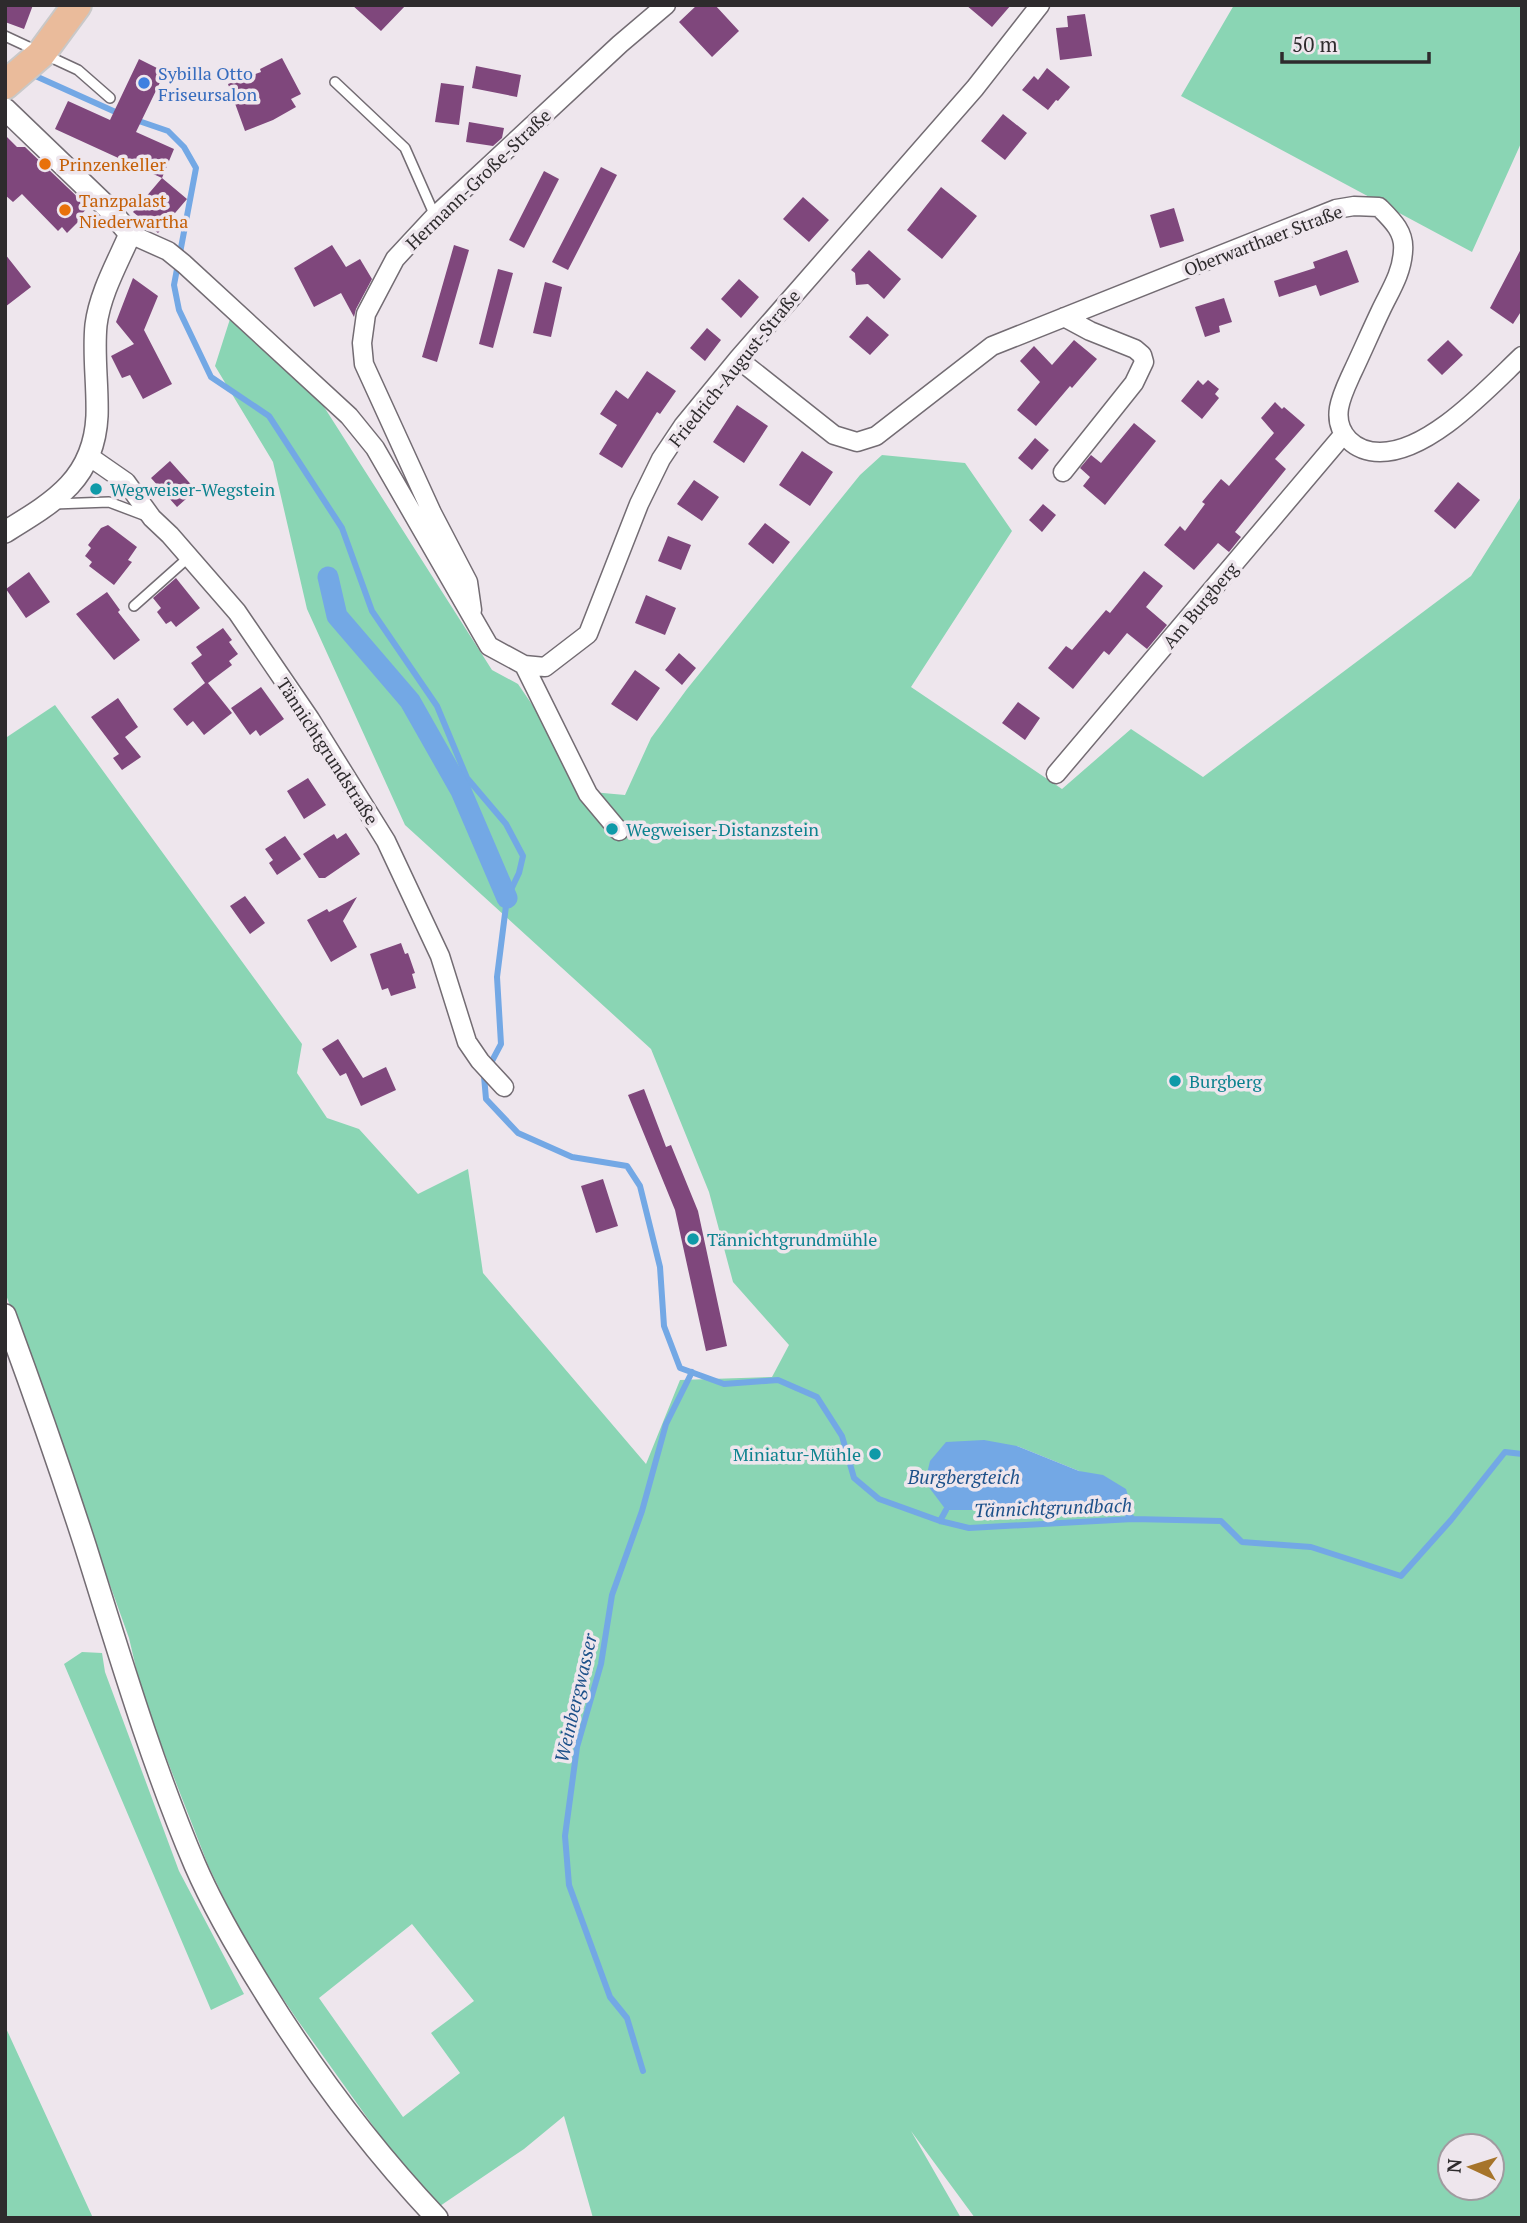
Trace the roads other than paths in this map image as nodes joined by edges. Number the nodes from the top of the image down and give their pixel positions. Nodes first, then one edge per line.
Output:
1 (77, 5) edge
2 (666, 5) edge
3 (1040, 5) edge
4 (5, 36) edge
5 (23, 70) edge
6 (335, 82) dead end
7 (110, 98) dead end
8 (5, 109) edge
9 (435, 216) junction
10 (130, 234) junction
11 (1065, 317) junction
12 (1522, 356) edge
13 (738, 359) junction
14 (1343, 435) junction
15 (90, 457) junction
16 (1062, 472) dead end
17 (49, 505) junction
18 (152, 518) junction
19 (5, 531) edge
20 (189, 557) junction
21 (134, 606) dead end
22 (473, 621) junction
23 (524, 665) junction
24 (1056, 775) dead end
25 (619, 831) dead end
26 (504, 1087) dead end
27 (5, 1315) edge
28 (437, 2218) edge

1 - 5 main road
2 - 9 street, Hermann-Große-Straße
3 - 13 street, Friedrich-August-Straße
4 - 5 lane
5 - 7 lane
6 - 9 lane
8 - 10 street
9 - 22 street, Hermann-Große-Straße
10 - 15 street
10 - 22 street
11 - 13 street, Oberwarthaer Straße
11 - 14 street, Oberwarthaer Straße
11 - 16 street
12 - 14 street
13 - 23 street, Friedrich-August-Straße
14 - 24 street, Am Burgberg
15 - 17 street
15 - 18 street, Tännichtgrundstraße
17 - 18 lane
17 - 19 street
18 - 20 street, Tännichtgrundstraße
20 - 21 lane
20 - 26 street, Tännichtgrundstraße
22 - 23 street
23 - 25 street
27 - 28 street

